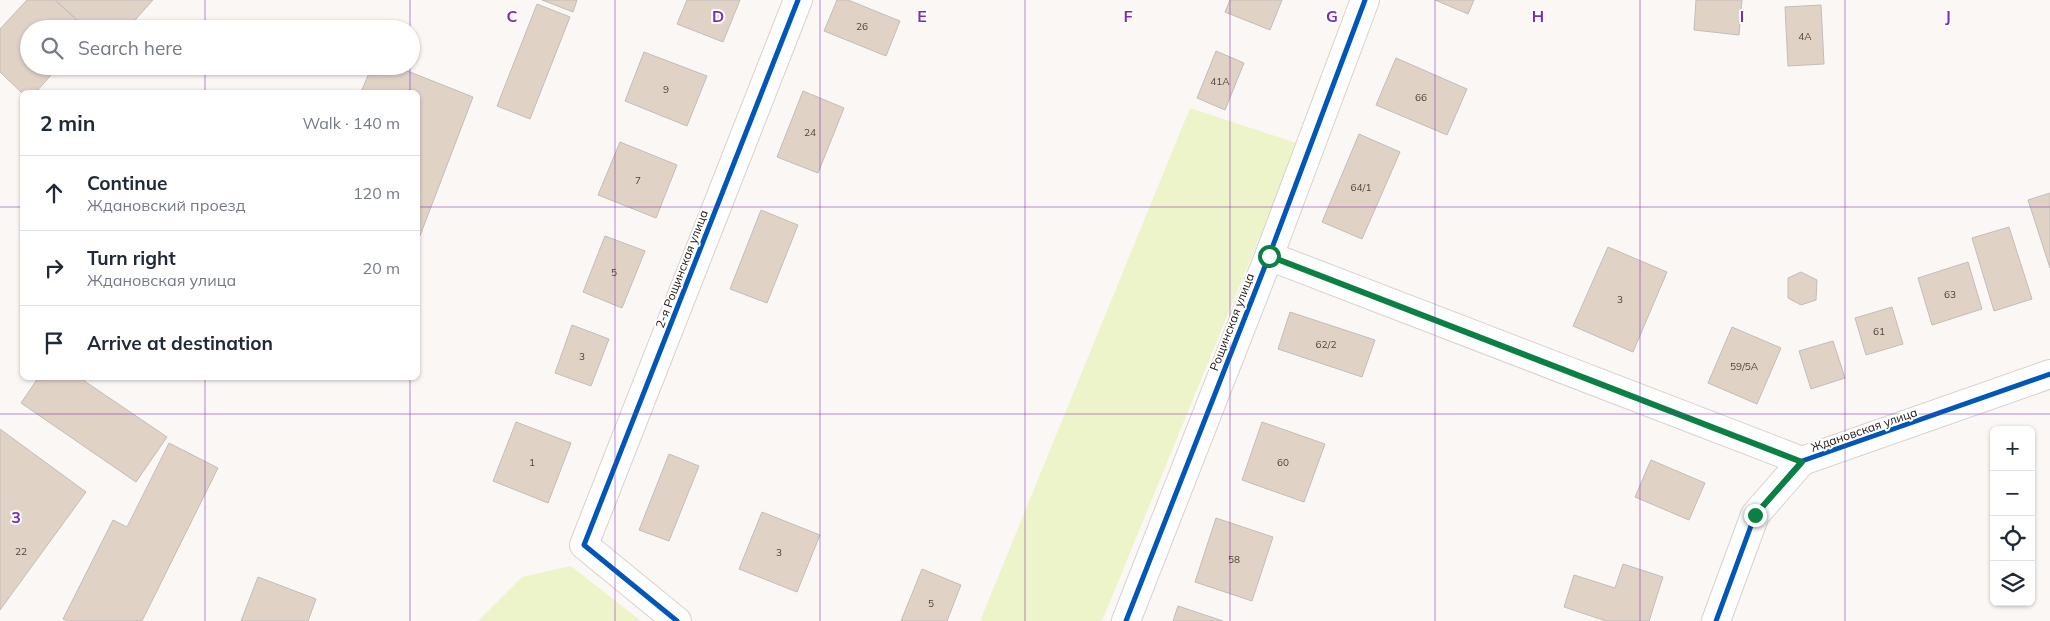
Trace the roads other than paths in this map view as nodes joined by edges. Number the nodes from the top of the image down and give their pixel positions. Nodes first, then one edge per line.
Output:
1 (798, 0) edge
2 (1364, 0) edge
3 (1269, 256) junction
4 (2050, 374) edge
5 (1802, 462) junction
6 (677, 621) edge
7 (1126, 621) edge
8 (1716, 621) edge

1 - 6 street, 2-я Рощинская улица
2 - 3 street, Рощинская улица
3 - 5 street
3 - 7 street, Рощинская улица
4 - 5 street, Ждановская улица
5 - 8 street, Ждановская улица

